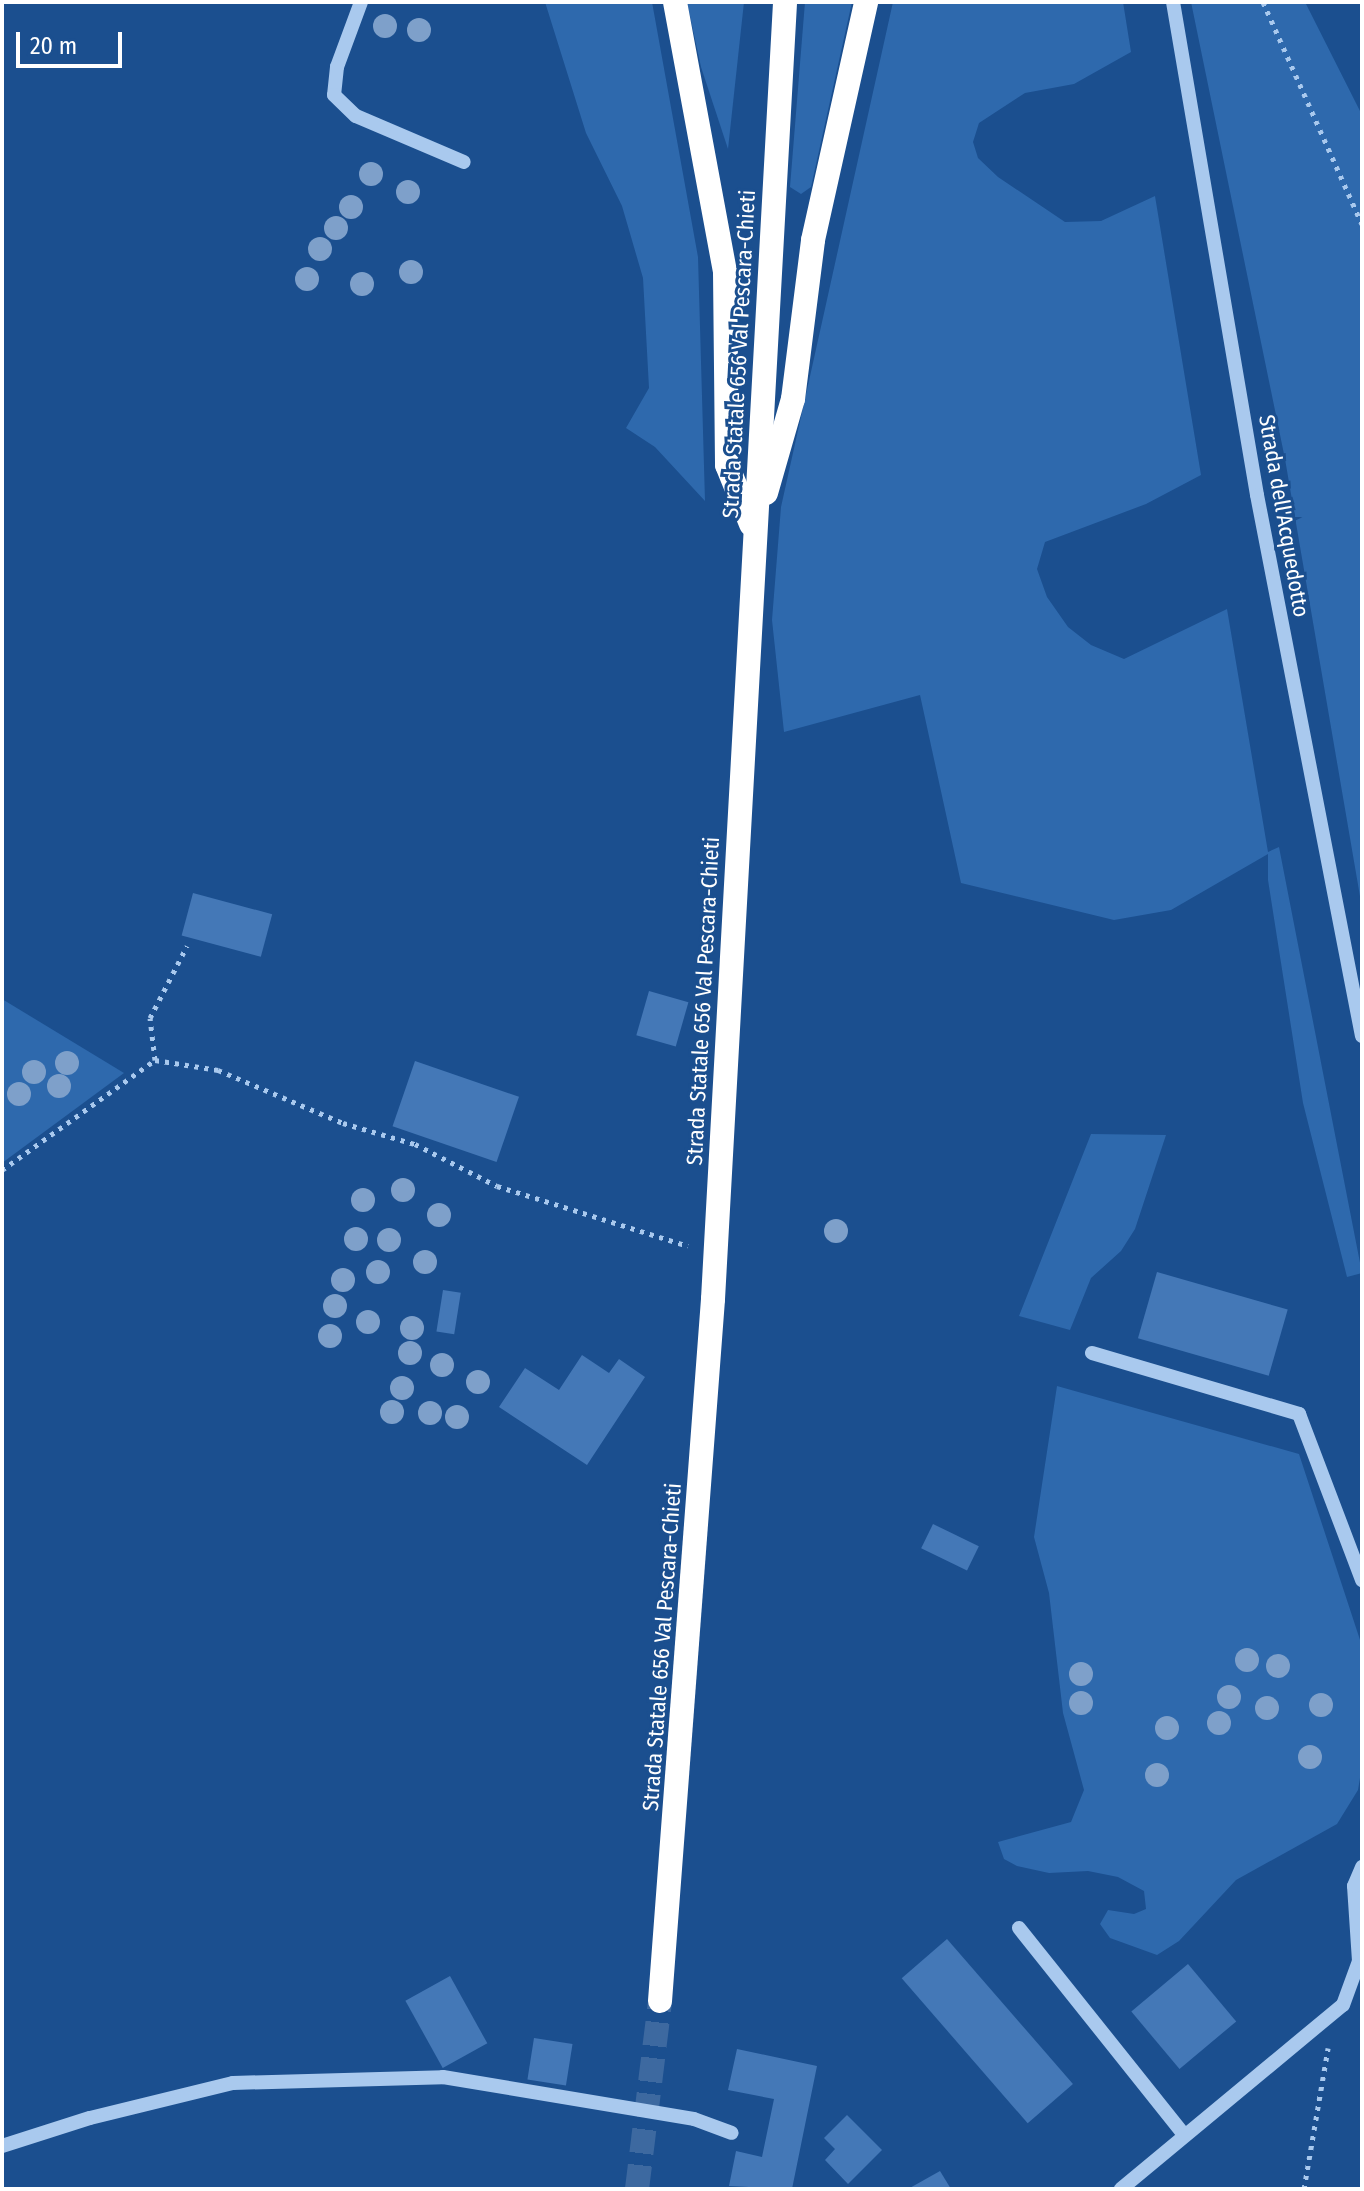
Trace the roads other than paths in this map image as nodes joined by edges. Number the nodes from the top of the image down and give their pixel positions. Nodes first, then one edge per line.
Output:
1 (361, 2) edge
2 (675, 2) edge
3 (785, 2) edge
4 (866, 2) edge
5 (1173, 2) edge
6 (464, 162) dead end
7 (755, 533) junction
8 (1362, 1036) edge
9 (1092, 1353) dead end
10 (1362, 1580) edge
11 (1362, 1867) edge
12 (1019, 1928) dead end
13 (660, 2001) tunnel mouth
14 (732, 2133) dead end
15 (1184, 2135) junction
16 (2, 2146) edge
17 (1121, 2189) edge

1 - 6 street
2 - 7 highway
3 - 7 highway, Strada Statale 656 Val Pescara-Chieti
4 - 7 highway
5 - 8 street, Strada dell'Acquedotto
7 - 13 highway, Strada Statale 656 Val Pescara-Chieti
9 - 10 street
11 - 15 street
12 - 15 street
14 - 16 street
15 - 17 street

